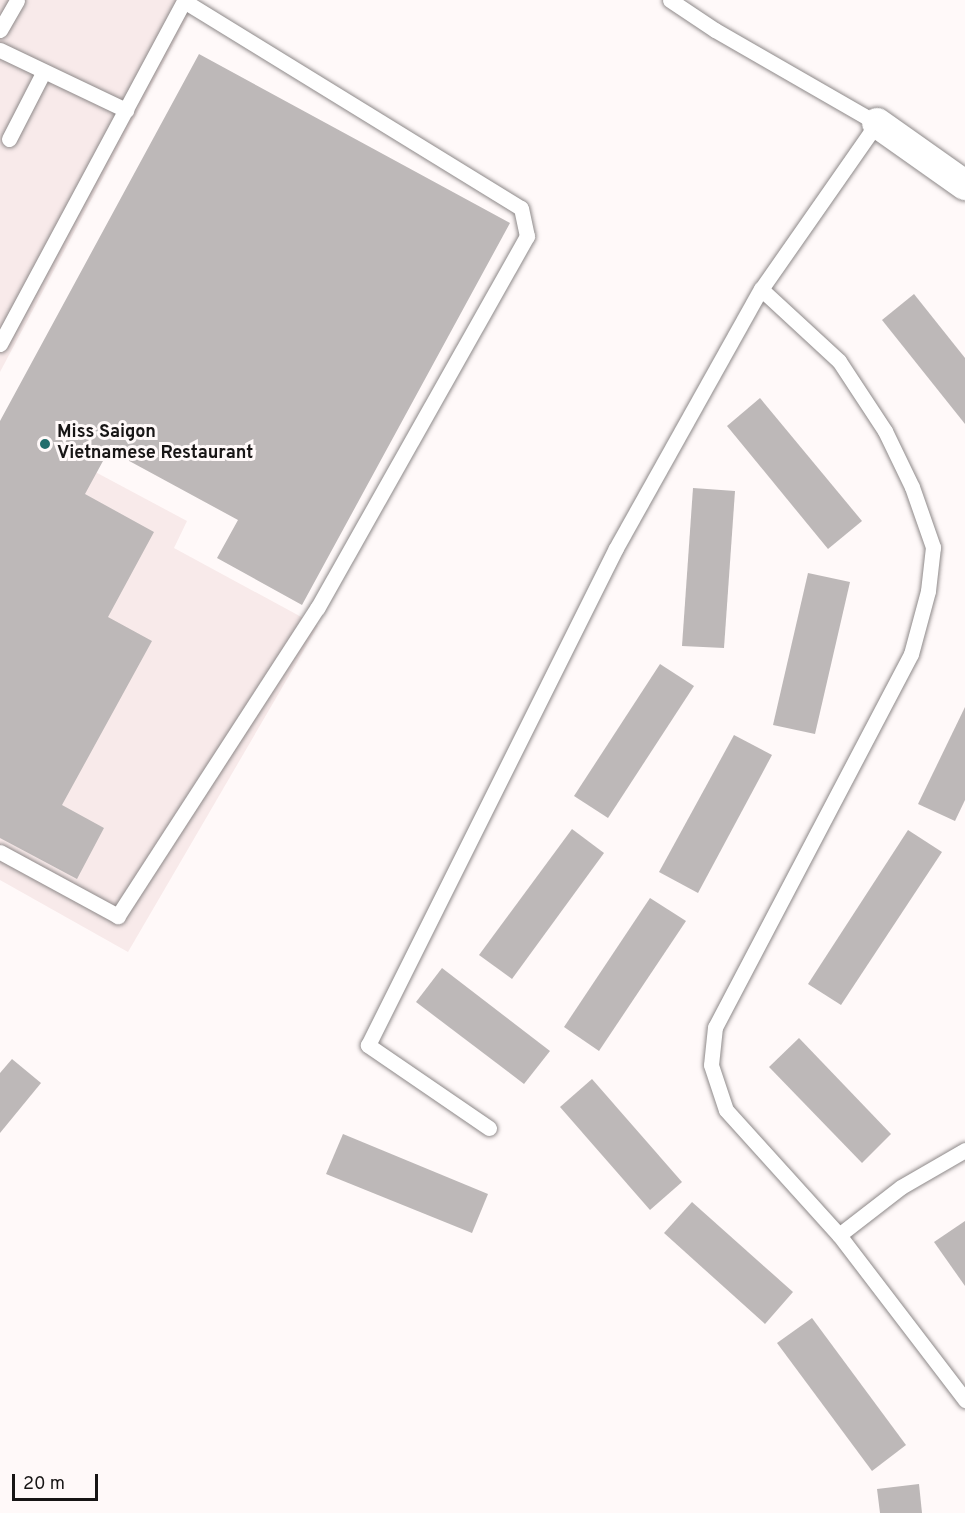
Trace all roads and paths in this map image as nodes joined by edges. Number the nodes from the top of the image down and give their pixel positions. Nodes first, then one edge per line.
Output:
1 (17, 0) edge
2 (183, 0) edge
3 (670, 0) edge
4 (0, 30) edge
5 (0, 50) edge
6 (44, 71) junction
7 (126, 111) junction
8 (877, 123) junction
9 (9, 139) dead end
10 (965, 185) edge
11 (761, 289) junction
12 (0, 344) edge
13 (0, 852) edge
14 (489, 1128) dead end
15 (965, 1150) edge
16 (839, 1235) junction
17 (965, 1400) edge

1 - 4 lane
2 - 7 lane
2 - 13 lane
3 - 8 lane
5 - 6 lane
6 - 7 lane
6 - 9 lane
7 - 12 lane
8 - 10 street
8 - 11 lane
11 - 14 lane
11 - 16 lane
15 - 16 lane
16 - 17 lane

